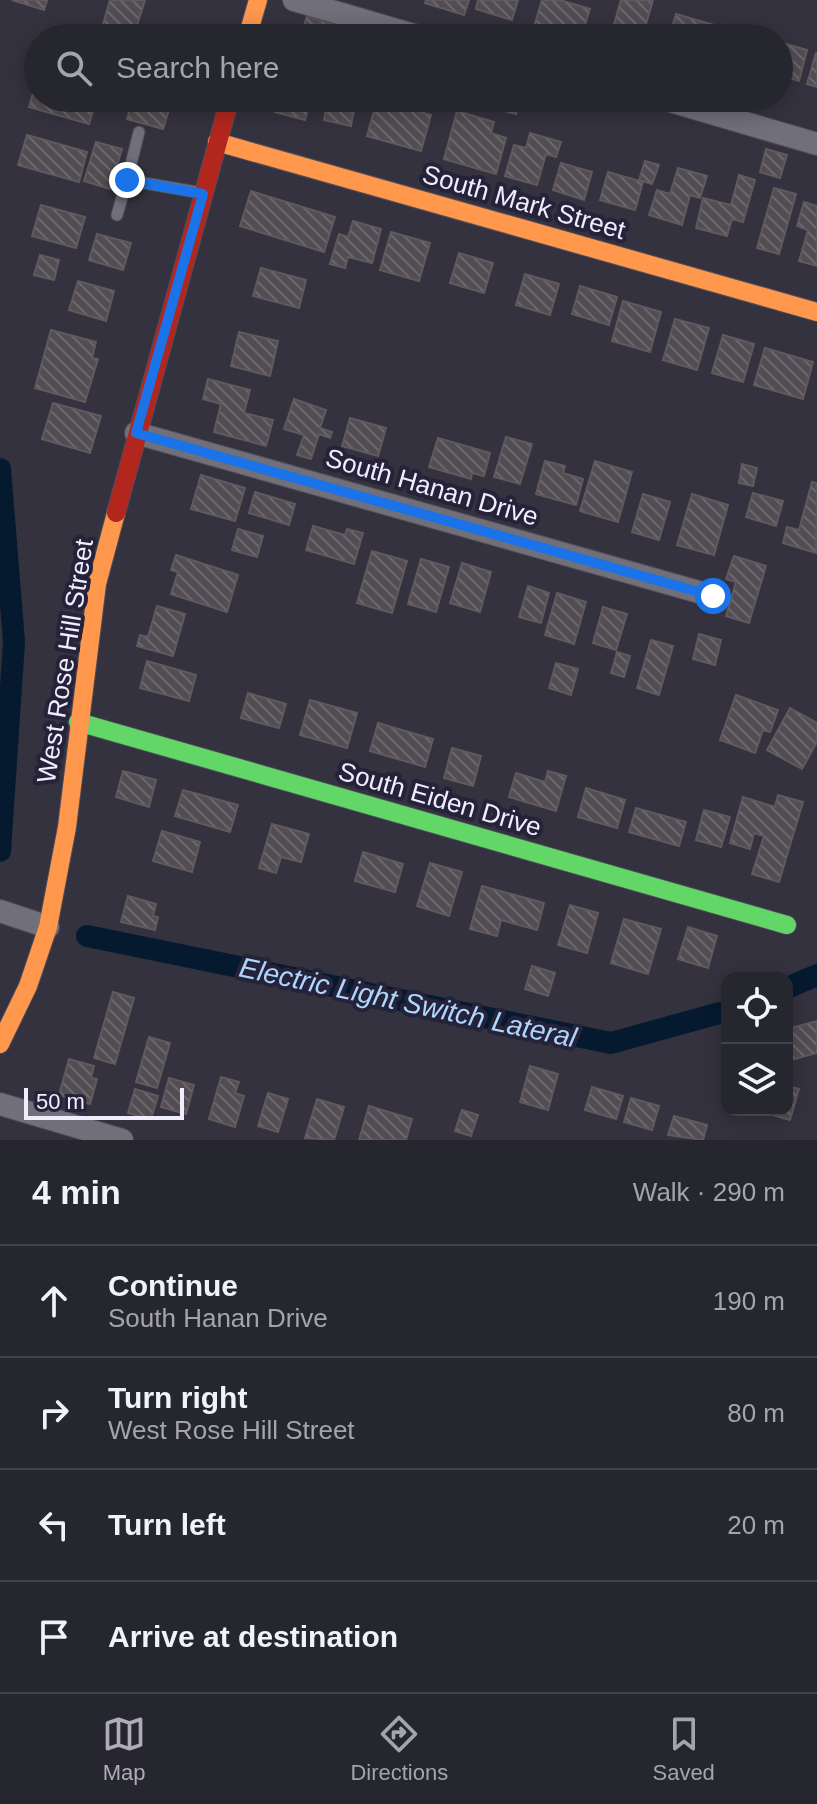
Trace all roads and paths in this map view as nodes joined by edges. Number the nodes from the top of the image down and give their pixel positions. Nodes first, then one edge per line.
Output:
1 (258, 0) edge
2 (294, 0) edge
3 (251, 24) edge
4 (376, 24) edge
5 (226, 112) edge
6 (708, 112) edge
7 (139, 132) dead end
8 (217, 142) junction
9 (817, 144) edge
10 (127, 180) junction
11 (203, 194) junction
12 (117, 215) dead end
13 (817, 312) edge
14 (136, 433) junction
15 (713, 596) dead end
16 (78, 722) junction
17 (7, 913) edge
18 (787, 925) dead end
19 (48, 927) junction
20 (0, 1044) edge
21 (0, 1104) edge
22 (122, 1140) edge

1 - 3 street
2 - 4 street
5 - 8 street, West Rose Hill Street
6 - 9 street
7 - 10 lane
8 - 11 street, West Rose Hill Street
8 - 13 street, South Mark Street
10 - 11 lane
10 - 12 lane
11 - 14 street, West Rose Hill Street
14 - 15 street, South Hanan Drive
14 - 16 street, West Rose Hill Street
16 - 18 street, South Eiden Drive
16 - 19 street, West Rose Hill Street
17 - 19 street
19 - 20 street, West Rose Hill Street
21 - 22 street

